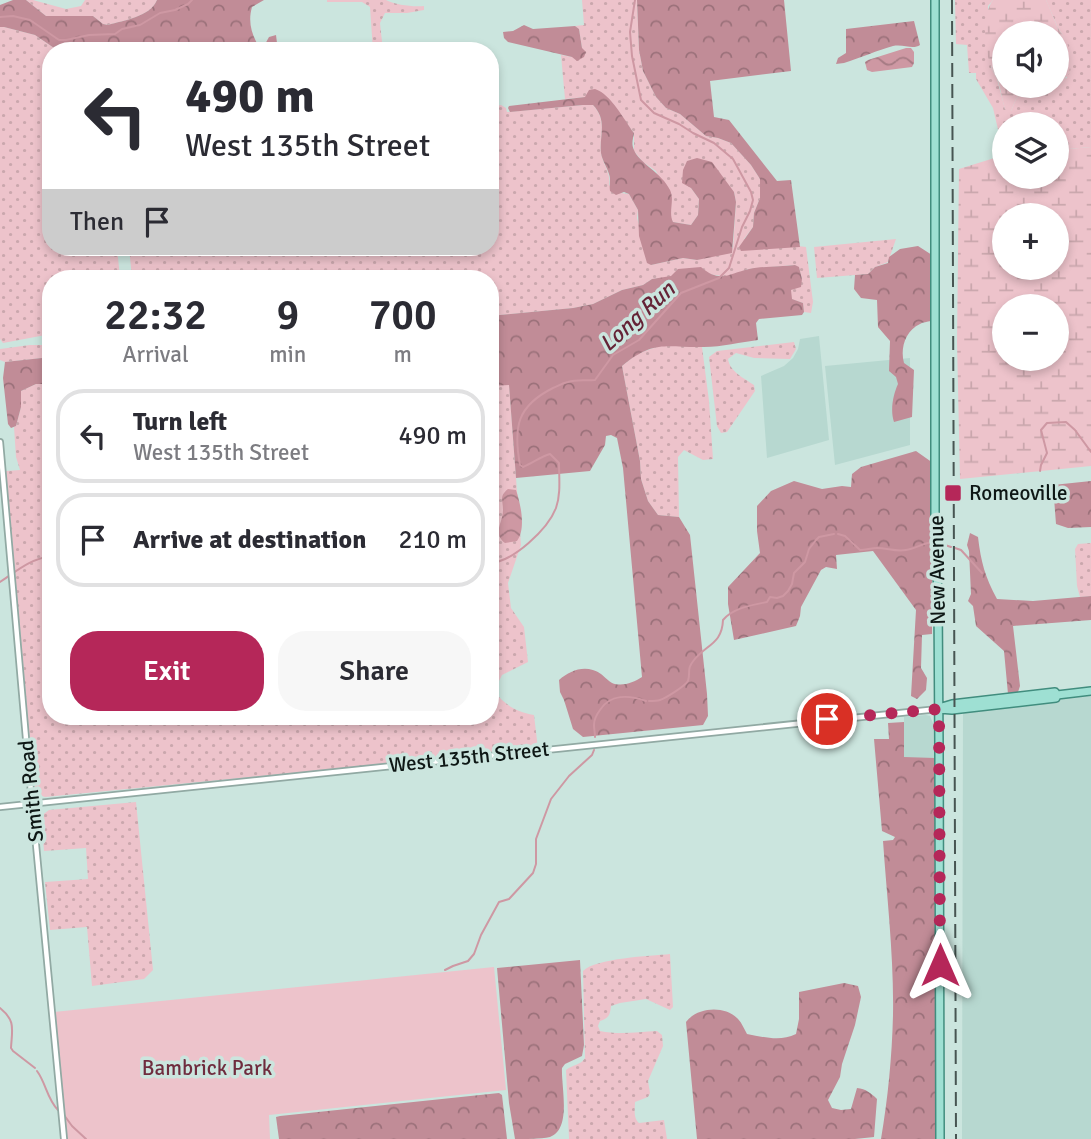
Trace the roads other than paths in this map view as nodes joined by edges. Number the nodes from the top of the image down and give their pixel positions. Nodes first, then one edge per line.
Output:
1 (935, 0) edge
2 (0, 442) edge
3 (1091, 691) edge
4 (939, 709) junction
5 (33, 804) junction
6 (0, 807) edge
7 (64, 1139) edge
8 (940, 1139) edge

1 - 4 main road, New Avenue
2 - 5 street, Smith Road
3 - 4 main road
4 - 5 street, West 135th Street
4 - 8 main road, New Avenue
5 - 6 street, West 135th Street
5 - 7 street, Smith Road

